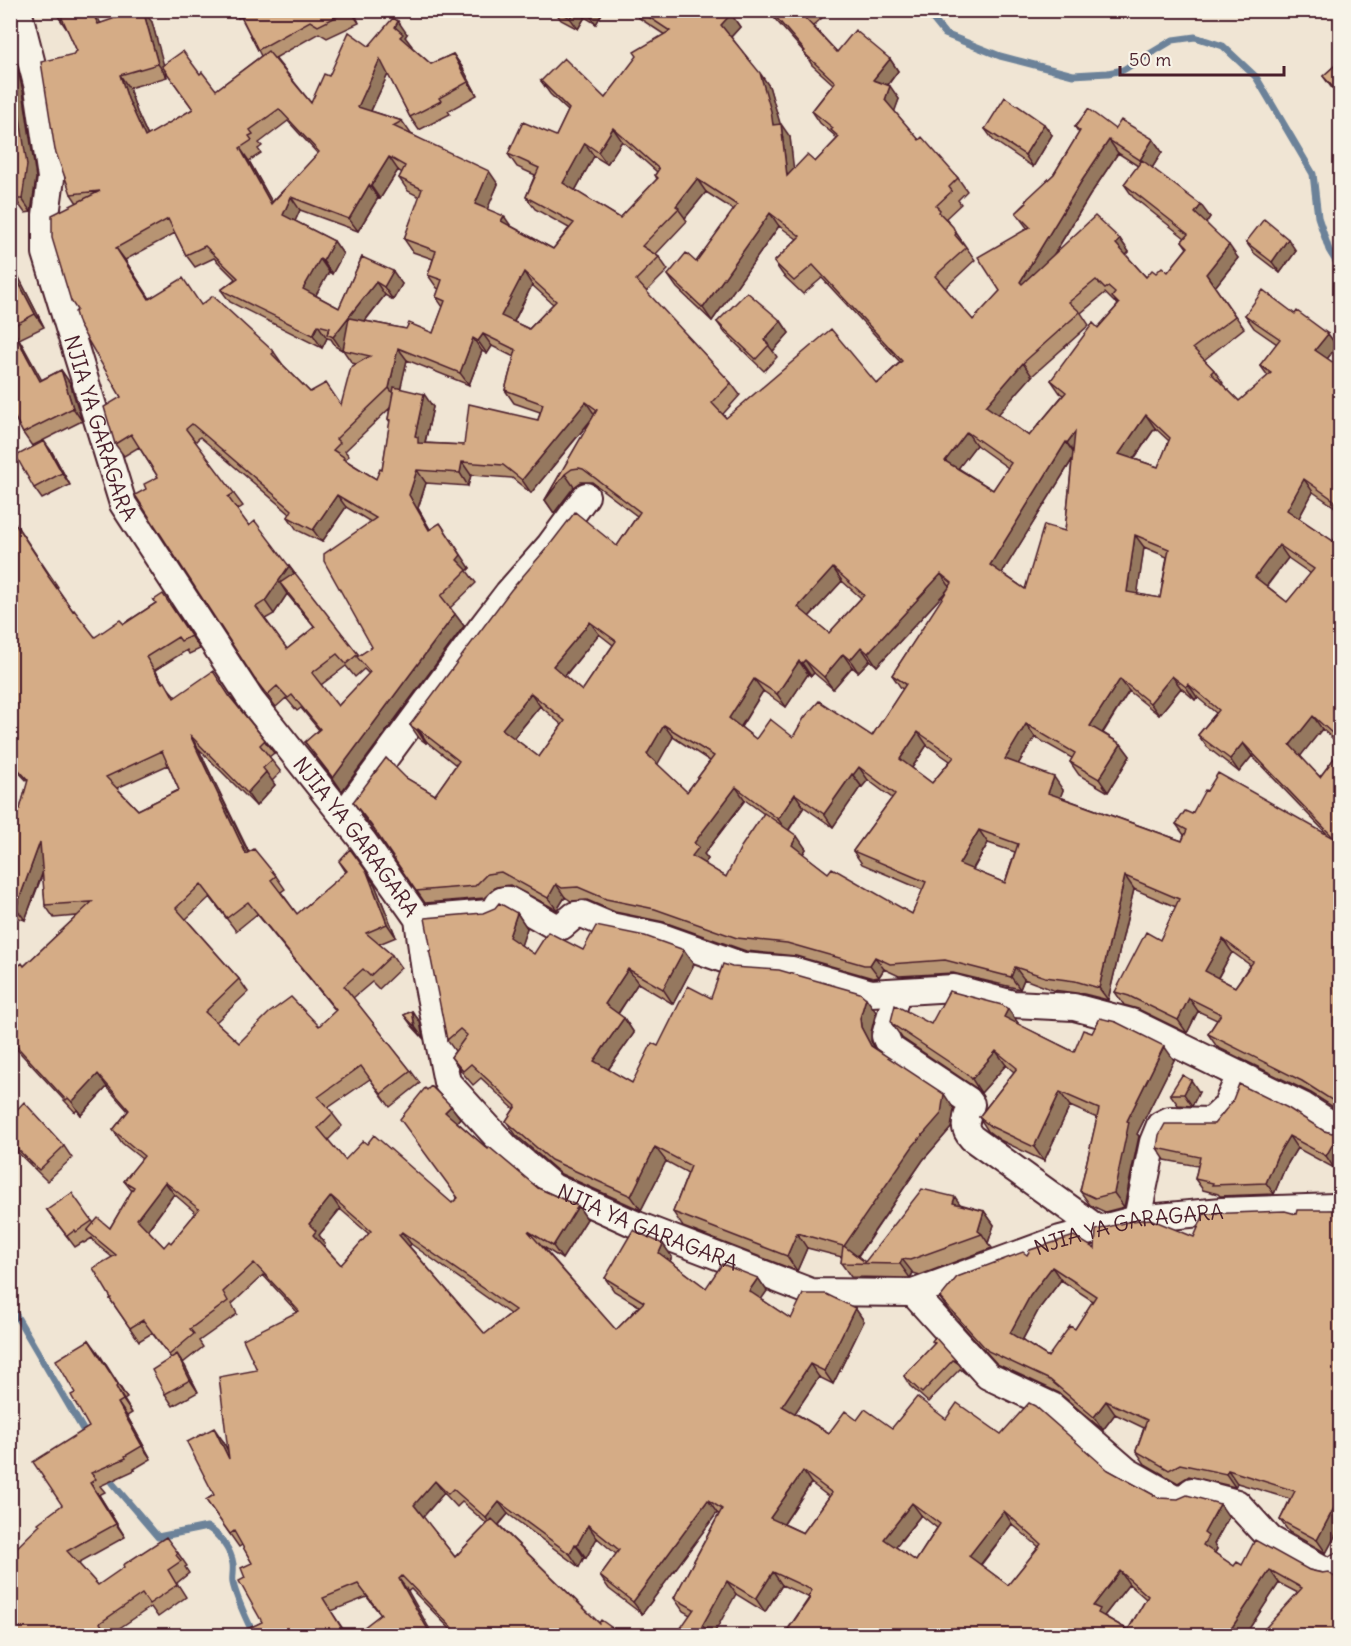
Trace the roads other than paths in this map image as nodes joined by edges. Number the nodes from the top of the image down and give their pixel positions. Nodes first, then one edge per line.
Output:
1 (18, 10) edge
2 (586, 496) dead end
3 (343, 815) junction
4 (418, 919) junction
5 (897, 992) junction
6 (1240, 1075) junction
7 (1341, 1130) edge
8 (1339, 1201) edge
9 (1137, 1219) junction
10 (1098, 1229) junction
11 (912, 1293) junction
12 (1341, 1566) edge

1 - 3 street, NJIA YA GARAGARA
2 - 3 street
3 - 4 street, NJIA YA GARAGARA
4 - 5 street
4 - 11 street, NJIA YA GARAGARA
5 - 6 street
5 - 10 street
6 - 7 street
6 - 9 street
8 - 9 street, NJIA YA GARAGARA
9 - 10 street, NJIA YA GARAGARA
10 - 11 street, NJIA YA GARAGARA
11 - 12 street

